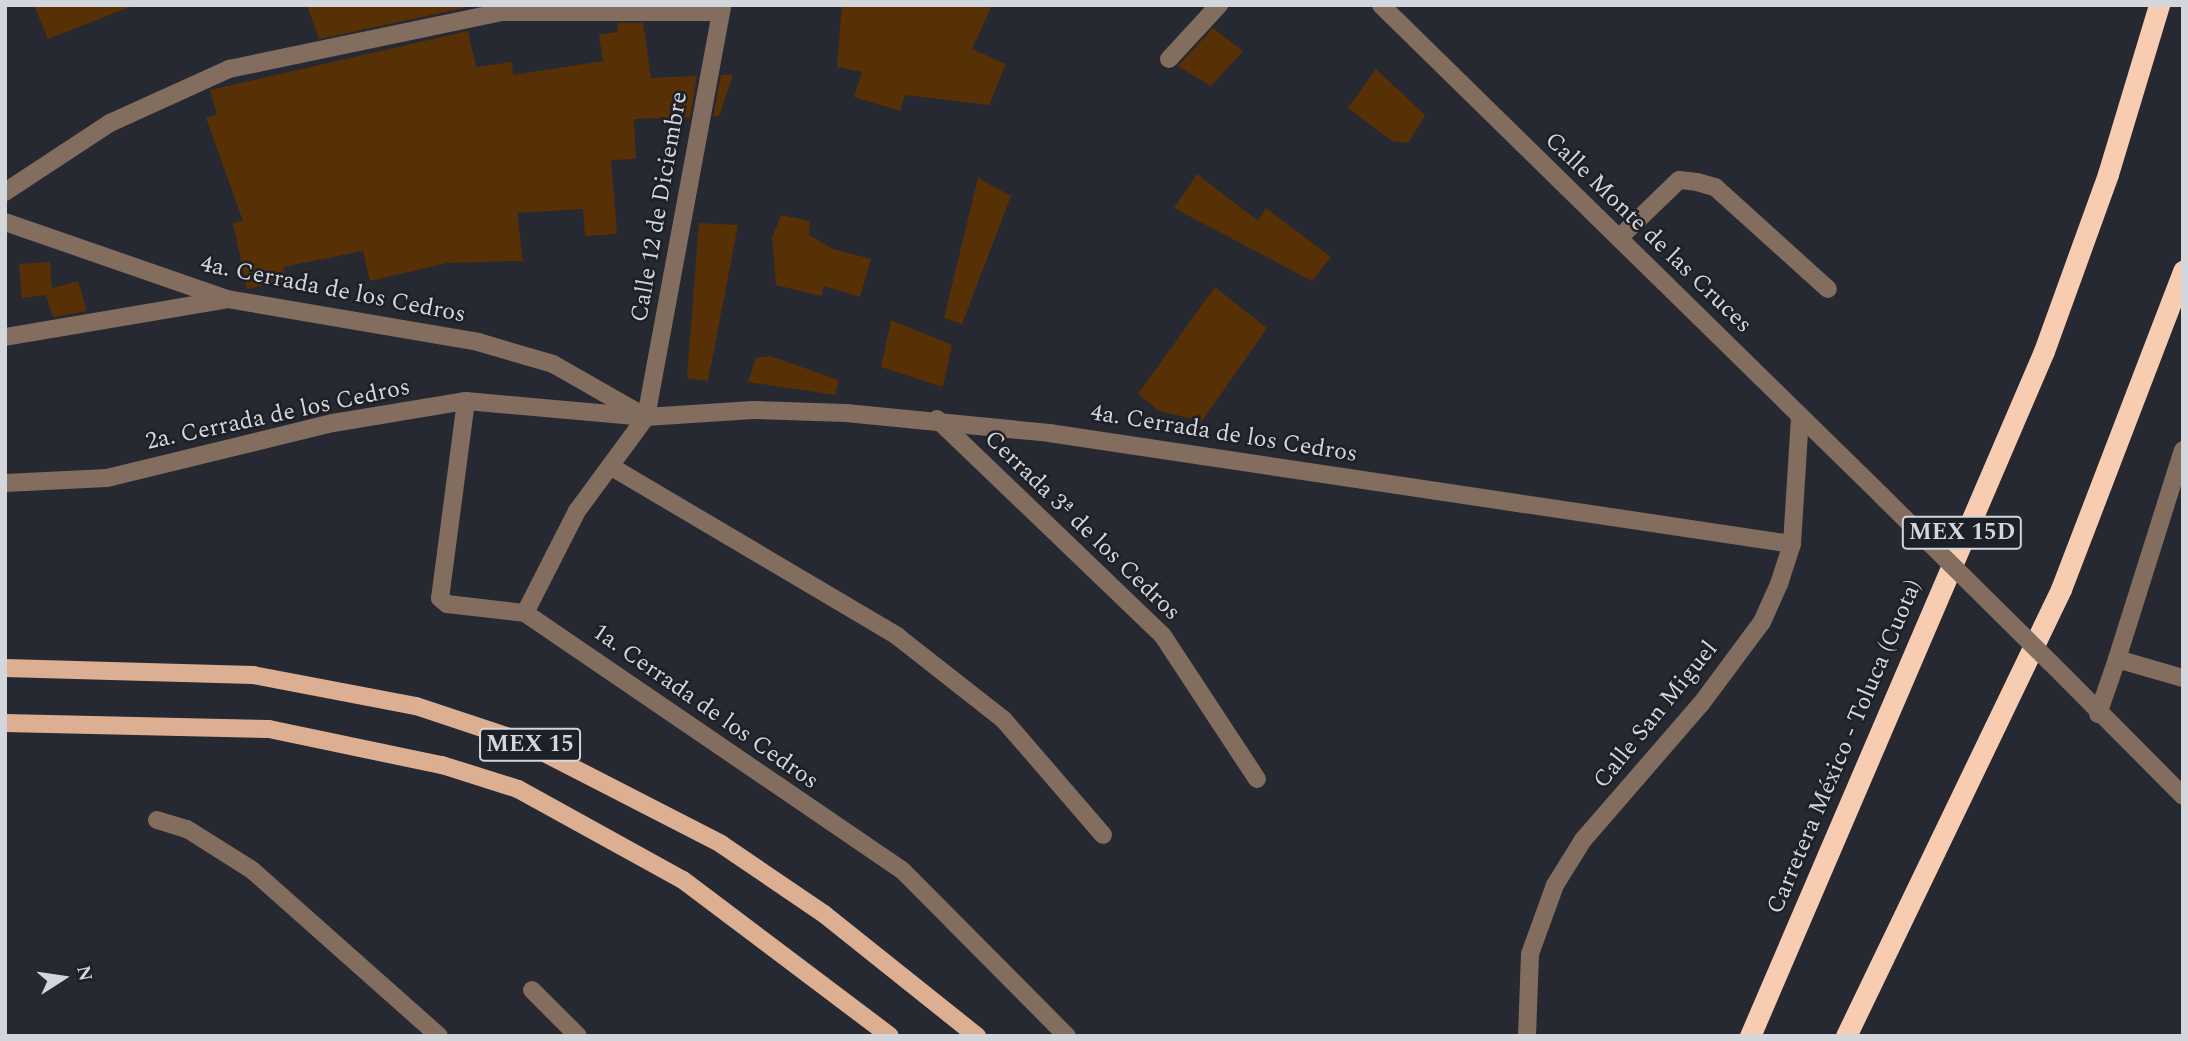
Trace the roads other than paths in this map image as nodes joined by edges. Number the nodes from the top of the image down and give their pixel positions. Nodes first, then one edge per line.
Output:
1 (1219, 5) edge
2 (1381, 5) edge
3 (2159, 5) edge
4 (721, 9) edge
5 (1169, 59) dead end
6 (5, 192) edge
7 (5, 222) edge
8 (1619, 238) junction
9 (2183, 271) edge
10 (1828, 289) dead end
11 (228, 299) junction
12 (5, 337) edge
13 (466, 401) junction
14 (1800, 416) junction
15 (646, 417) junction
16 (937, 419) junction
17 (2183, 450) edge
18 (610, 466) junction
19 (5, 484) edge
20 (1792, 544) junction
21 (525, 613) junction
22 (2117, 659) junction
23 (5, 668) edge
24 (2183, 678) edge
25 (2098, 714) junction
26 (5, 723) edge
27 (1257, 779) dead end
28 (2183, 796) edge
29 (157, 820) dead end
30 (1103, 835) dead end
31 (533, 990) dead end
32 (439, 1036) edge
33 (579, 1036) edge
34 (890, 1036) edge
35 (977, 1036) edge
36 (1068, 1036) edge
37 (1527, 1036) edge
38 (1750, 1036) edge
39 (1846, 1036) edge

1 - 5 street
2 - 8 street, Calle Monte de las Cruces
3 - 38 highway, Carretera México - Toluca (Cuota) / MEX 15D
4 - 6 street
4 - 15 street, Calle 12 de Diciembre
7 - 11 street, 4a. Cerrada de los Cedros
8 - 10 street
8 - 14 street, Calle Monte de las Cruces
9 - 39 highway
11 - 12 street
11 - 15 street, 4a. Cerrada de los Cedros
13 - 15 street, 2a. Cerrada de los Cedros
13 - 19 street, 2a. Cerrada de los Cedros
13 - 21 street, 1a. Cerrada de los Cedros
14 - 20 street, Calle San Miguel
14 - 25 street, Calle Monte de las Cruces, bridge
15 - 16 street, 4a. Cerrada de los Cedros
15 - 18 street
16 - 20 street, 4a. Cerrada de los Cedros
16 - 27 street, Cerrada 3ª de los Cedros
17 - 22 street
18 - 21 street
18 - 30 street
20 - 37 street, Calle San Miguel
21 - 36 street, 1a. Cerrada de los Cedros
22 - 24 street
22 - 25 street
23 - 35 main road, MEX 15
25 - 28 street
26 - 34 main road, MEX 15
29 - 32 street
31 - 33 street

